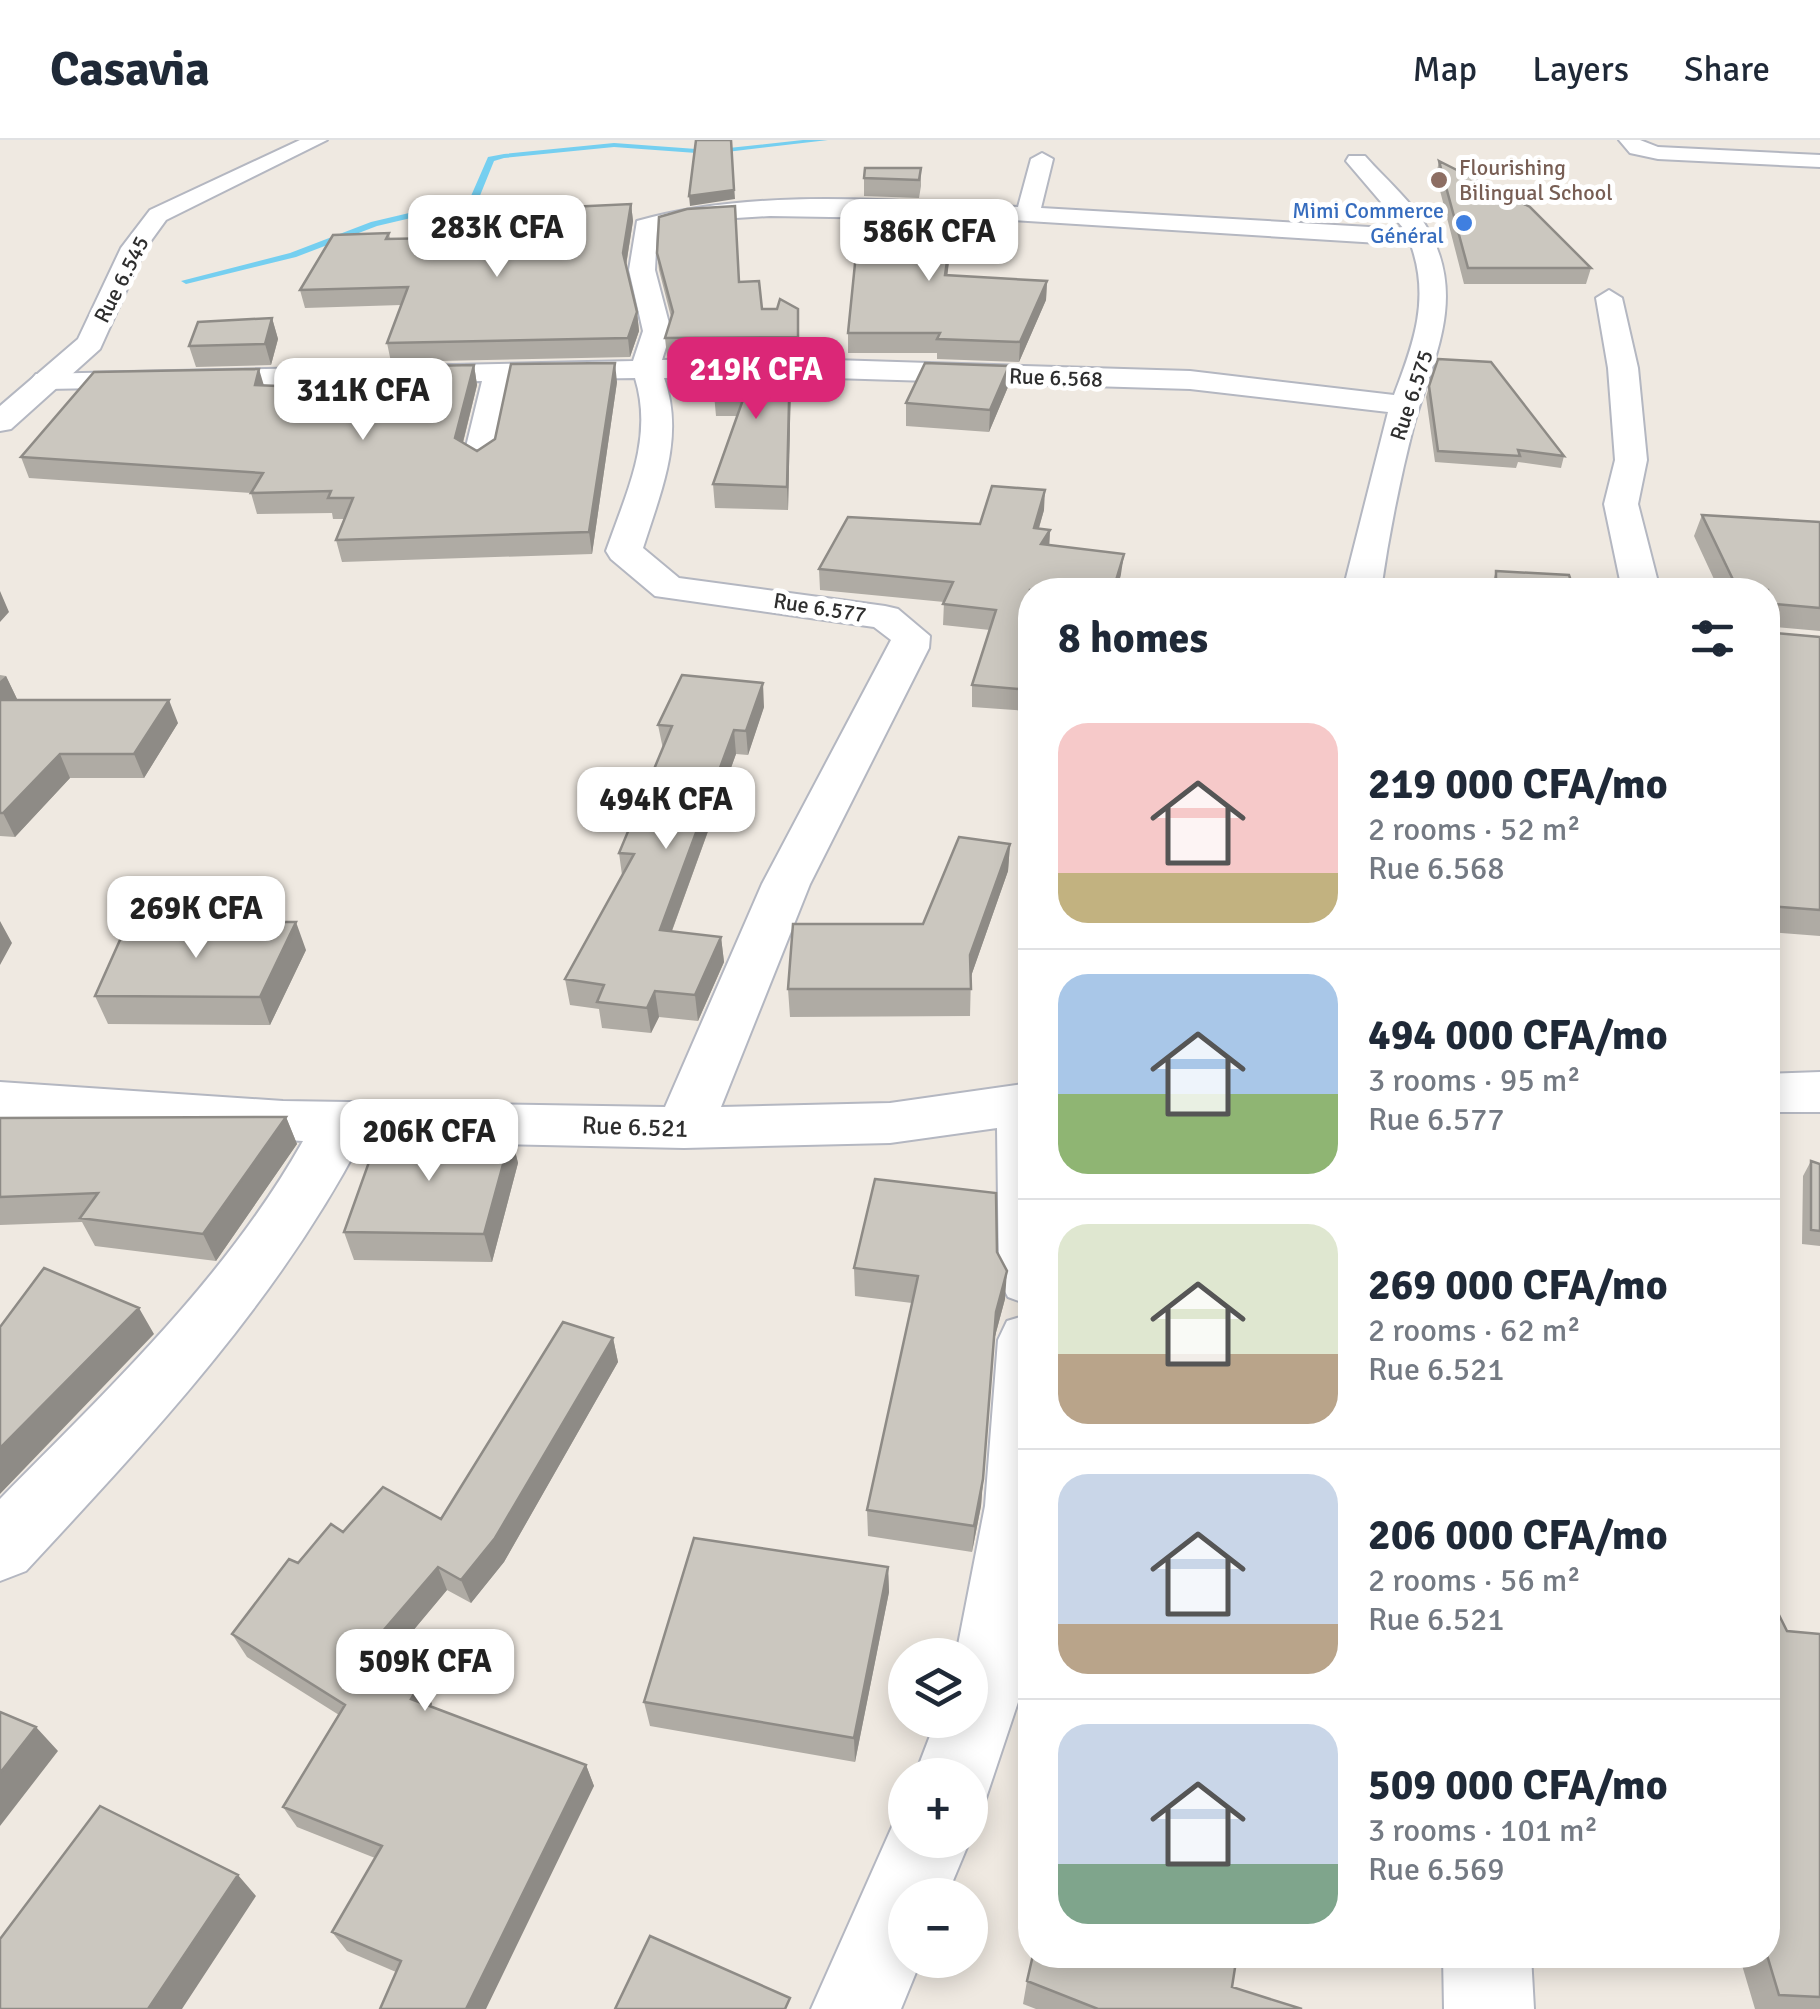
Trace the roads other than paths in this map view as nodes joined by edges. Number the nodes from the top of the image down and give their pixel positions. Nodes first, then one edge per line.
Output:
1 (318, 140) edge
2 (1629, 140) edge
3 (1042, 159) dead end
4 (1357, 161) dead end
5 (1820, 161) edge
6 (1028, 212) junction
7 (1421, 238) junction
8 (1609, 298) dead end
9 (646, 366) junction
10 (501, 370) junction
11 (46, 380) junction
12 (1404, 404) junction
13 (0, 422) edge
14 (479, 459) edge
15 (1364, 578) edge
16 (1637, 578) edge
17 (1820, 1092) edge
18 (1780, 1093) edge
19 (0, 1102) edge
20 (1018, 1104) edge
21 (344, 1121) junction
22 (684, 1128) junction
23 (1018, 1528) edge
24 (0, 1548) edge
25 (962, 1758) edge
26 (920, 1858) edge
27 (1487, 1968) edge
28 (856, 2009) edge
29 (1489, 2009) edge

1 - 11 street, Rue 6.545
2 - 5 street
3 - 6 street
4 - 7 street, Rue 6.575
6 - 7 street
6 - 9 street, Rue 6.577
7 - 12 street, Rue 6.575
8 - 16 street
9 - 10 street, Rue 6.568
9 - 12 street, Rue 6.568
9 - 22 street, Rue 6.577
10 - 11 street, Rue 6.568
10 - 14 street
11 - 13 street, Rue 6.545
12 - 15 street, Rue 6.575
17 - 18 street
19 - 21 street, Rue 6.521
20 - 22 street, Rue 6.521
21 - 22 street, Rue 6.521
21 - 24 street
23 - 25 street
26 - 28 street
27 - 29 street

